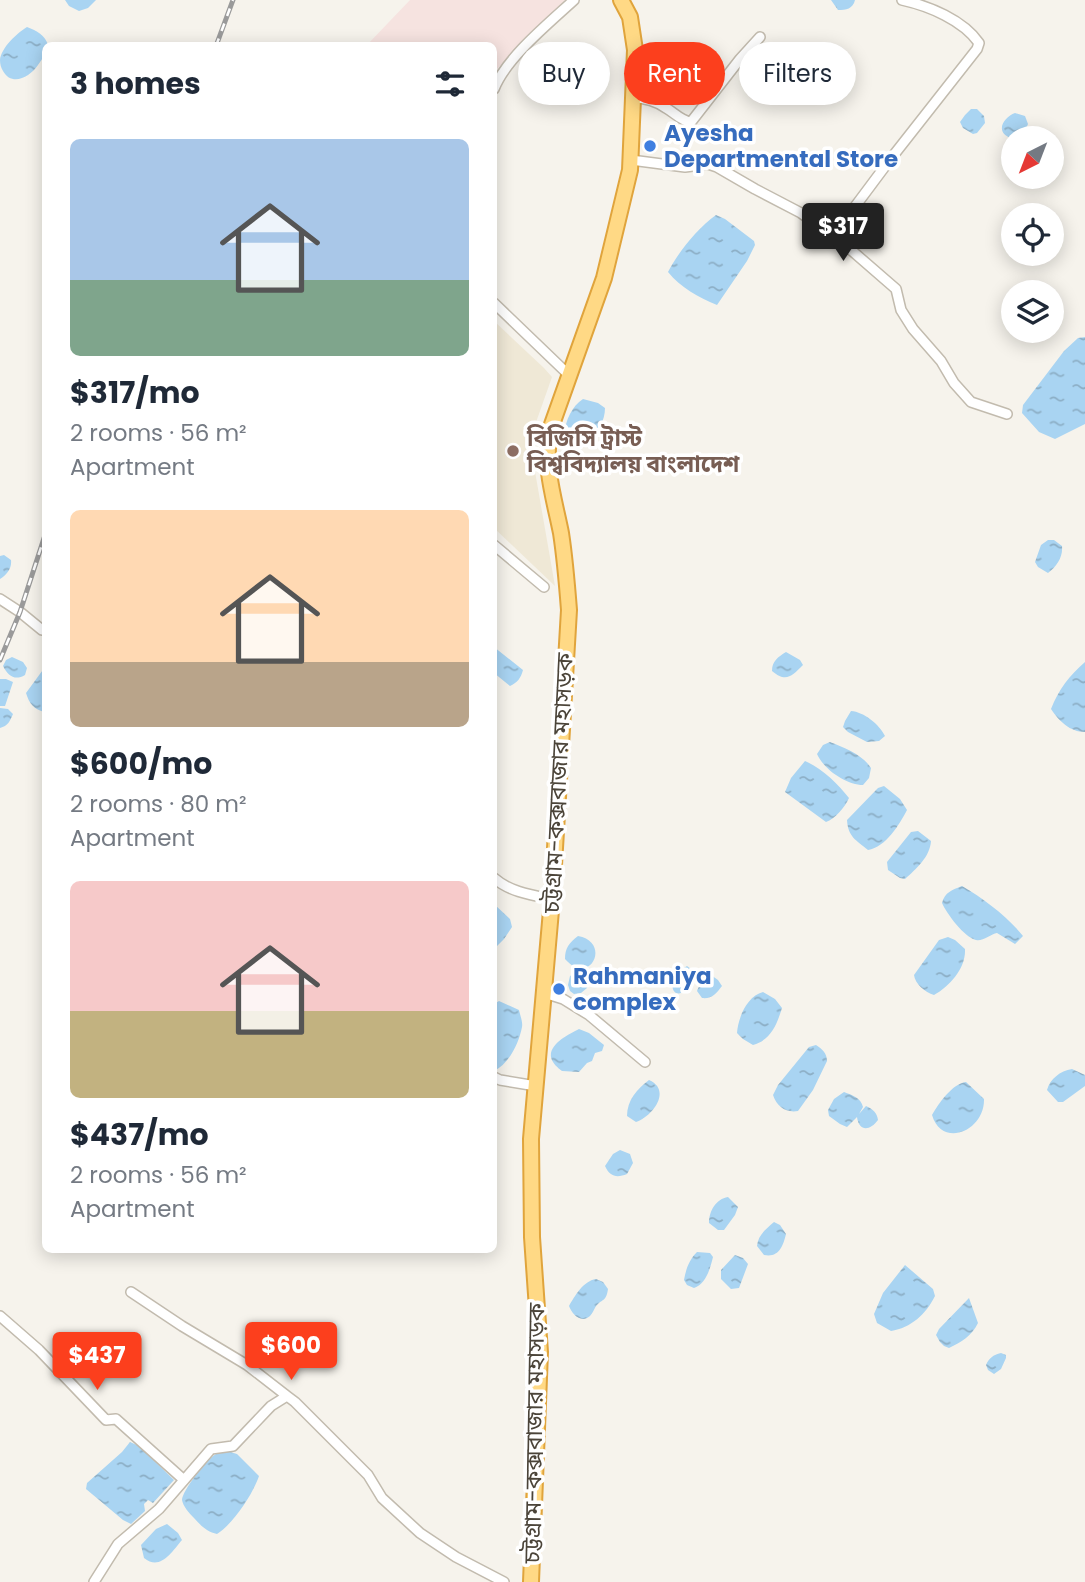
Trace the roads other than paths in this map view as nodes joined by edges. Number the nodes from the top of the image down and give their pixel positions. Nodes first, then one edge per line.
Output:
1 (574, 0) edge
2 (621, 0) edge
3 (902, 0) edge
4 (760, 37) dead end
5 (634, 42) edge
6 (725, 78) edge
7 (497, 80) edge
8 (633, 105) edge
9 (662, 105) edge
10 (704, 105) edge
11 (631, 160) junction
12 (833, 236) junction
13 (497, 306) edge
14 (570, 376) junction
15 (1007, 414) dead end
16 (497, 548) edge
17 (544, 587) dead end
18 (0, 599) edge
19 (42, 630) edge
20 (497, 880) edge
21 (552, 899) junction
22 (544, 993) junction
23 (645, 1062) dead end
24 (497, 1078) edge
25 (536, 1086) junction
26 (131, 1292) dead end
27 (0, 1316) edge
28 (287, 1396) junction
29 (184, 1480) junction
30 (94, 1582) edge
31 (504, 1582) edge
32 (531, 1582) edge

1 - 7 street
2 - 5 highway, চট্টগ্রাম-কক্সবাজার মহাসড়ক
3 - 12 street
4 - 6 street
8 - 11 highway, চট্টগ্রাম-কক্সবাজার মহাসড়ক
9 - 10 street
11 - 12 street
11 - 14 highway, চট্টগ্রাম-কক্সবাজার মহাসড়ক
12 - 15 street
13 - 14 street
14 - 21 highway, চট্টগ্রাম-কক্সবাজার মহাসড়ক
16 - 17 street
18 - 19 street
20 - 21 street
21 - 22 highway, চট্টগ্রাম-কক্সবাজার মহাসড়ক
22 - 23 street
22 - 25 highway, চট্টগ্রাম-কক্সবাজার মহাসড়ক
24 - 25 street
25 - 32 highway, চট্টগ্রাম-কক্সবাজার মহাসড়ক
26 - 28 street
27 - 29 street
28 - 29 street
28 - 31 street
29 - 30 street

